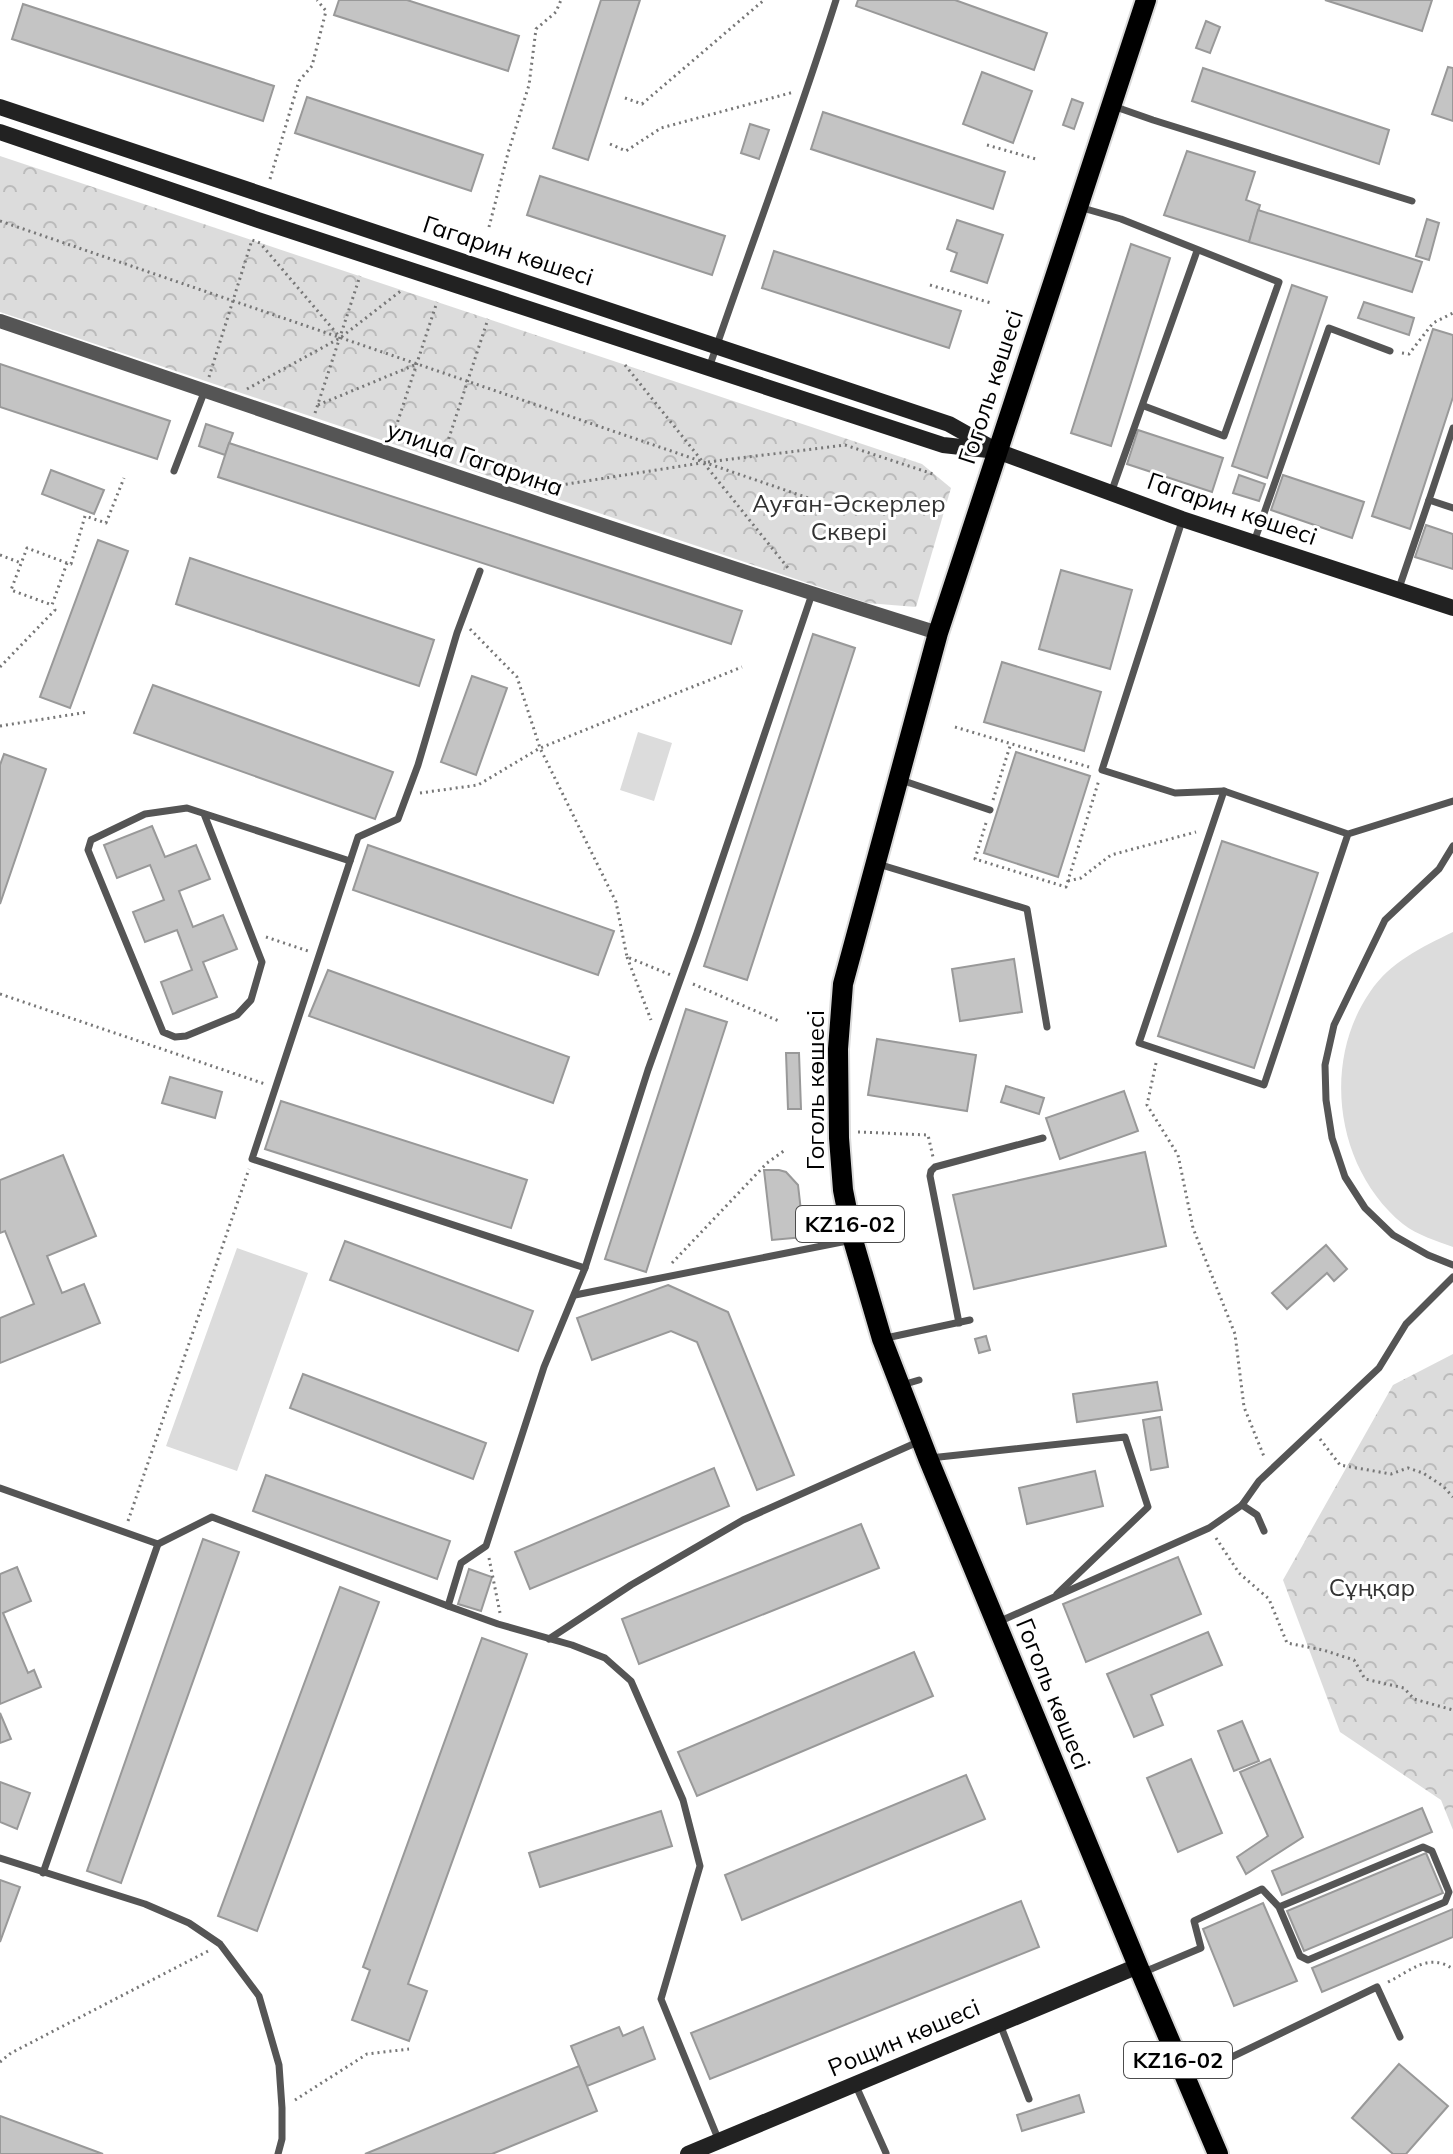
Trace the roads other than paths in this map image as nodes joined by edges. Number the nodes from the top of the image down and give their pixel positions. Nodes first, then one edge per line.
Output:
1 (836, 0) edge
2 (1146, 0) edge
3 (1111, 105) junction
4 (0, 107) edge
5 (0, 132) edge
6 (1412, 201) dead end
7 (1078, 206) junction
8 (1197, 251) junction
9 (0, 321) edge
10 (716, 345) junction
11 (1390, 351) road end
12 (709, 368) junction
13 (207, 386) junction
14 (1144, 406) junction
15 (1453, 428) edge
16 (997, 451) junction
17 (174, 471) dead end
18 (1111, 493) junction
19 (1429, 500) junction
20 (1453, 508) edge
21 (1182, 519) junction
22 (1254, 542) junction
23 (480, 571) dead end
24 (1398, 590) junction
25 (812, 594) junction
26 (1453, 608) edge
27 (938, 633) junction
28 (899, 779) junction
29 (1224, 791) junction
30 (1453, 801) edge
31 (990, 810) road end
32 (204, 814) junction
33 (1348, 834) junction
34 (1453, 846) edge
35 (350, 861) junction
36 (876, 863) junction
37 (1047, 1027) dead end
38 (1043, 1138) dead end
39 (853, 1240) junction
40 (1453, 1265) edge
41 (585, 1268) junction
42 (1453, 1277) edge
43 (575, 1295) junction
44 (970, 1320) dead end
45 (959, 1323) junction
46 (882, 1339) junction
47 (924, 1449) junction
48 (0, 1488) edge
49 (1242, 1505) junction
50 (1264, 1531) dead end
51 (158, 1544) junction
52 (1053, 1598) junction
53 (448, 1606) junction
54 (996, 1623) junction
55 (549, 1639) junction
56 (0, 1858) edge
57 (43, 1873) junction
58 (1279, 1907) junction
59 (1139, 1970) junction
60 (1000, 2024) junction
61 (1400, 2037) dead end
62 (1186, 2079) junction
63 (856, 2084) junction
64 (1029, 2099) dead end
65 (719, 2141) junction
66 (697, 2152) edge
67 (886, 2153) edge
68 (278, 2154) edge
69 (1218, 2154) edge

1 - 10 lane
2 - 3 main road, Гоголь көшесі
3 - 6 lane
3 - 7 main road, Гоголь көшесі
4 - 10 street, Гагарин көшесі
5 - 12 street, Гагарин көшесі
7 - 8 lane
7 - 16 main road, Гоголь көшесі
8 - 14 lane
8 - 14 lane
9 - 13 street, улица Гагарина
10 - 12 lane
10 - 16 street, Гагарин көшесі
11 - 22 lane
12 - 16 street, Гагарин көшесі
13 - 17 lane
13 - 25 street, улица Гагарина
14 - 18 lane
15 - 19 lane
16 - 18 street, Гагарин көшесі
16 - 27 main road, Гоголь көшесі / KZ16-02
18 - 21 street, Гагарин көшесі
19 - 20 lane
19 - 24 lane
21 - 22 street, Гагарин көшесі
21 - 29 lane
22 - 24 street, Гагарин көшесі
23 - 35 lane
24 - 26 street, Гагарин көшесі
25 - 27 street, улица Гагарина
25 - 41 lane
27 - 28 main road, Гоголь көшесі / KZ16-02
28 - 31 lane
28 - 36 main road, Гоголь көшесі / KZ16-02
29 - 33 lane
29 - 33 lane
30 - 33 lane
32 - 32 lane
32 - 35 lane
34 - 40 lane
35 - 41 lane
36 - 37 lane
36 - 39 main road, Гоголь көшесі / KZ16-02
38 - 45 lane
39 - 43 lane
39 - 46 main road, Гоголь көшесі / KZ16-02
41 - 43 lane
42 - 49 lane
43 - 53 lane
44 - 45 lane
45 - 46 lane
46 - 47 main road, Гоголь көшесі / KZ16-02
47 - 52 lane
47 - 54 main road, Гоголь көшесі / KZ16-02
47 - 55 lane
48 - 51 lane
49 - 50 lane
49 - 52 lane
51 - 53 lane
51 - 57 lane
52 - 54 lane
53 - 55 lane
54 - 59 main road, Гоголь көшесі / KZ16-02
55 - 65 lane
56 - 57 lane
57 - 68 lane
58 - 58 lane
58 - 59 lane
59 - 60 street, Рощин көшесі
59 - 62 main road, Гоголь көшесі / KZ16-02
60 - 63 street, Рощин көшесі
60 - 64 lane
61 - 62 lane
62 - 69 main road, Гоголь көшесі / KZ16-02
63 - 65 street, Рощин көшесі
63 - 67 lane
65 - 66 street, Рощин көшесі

